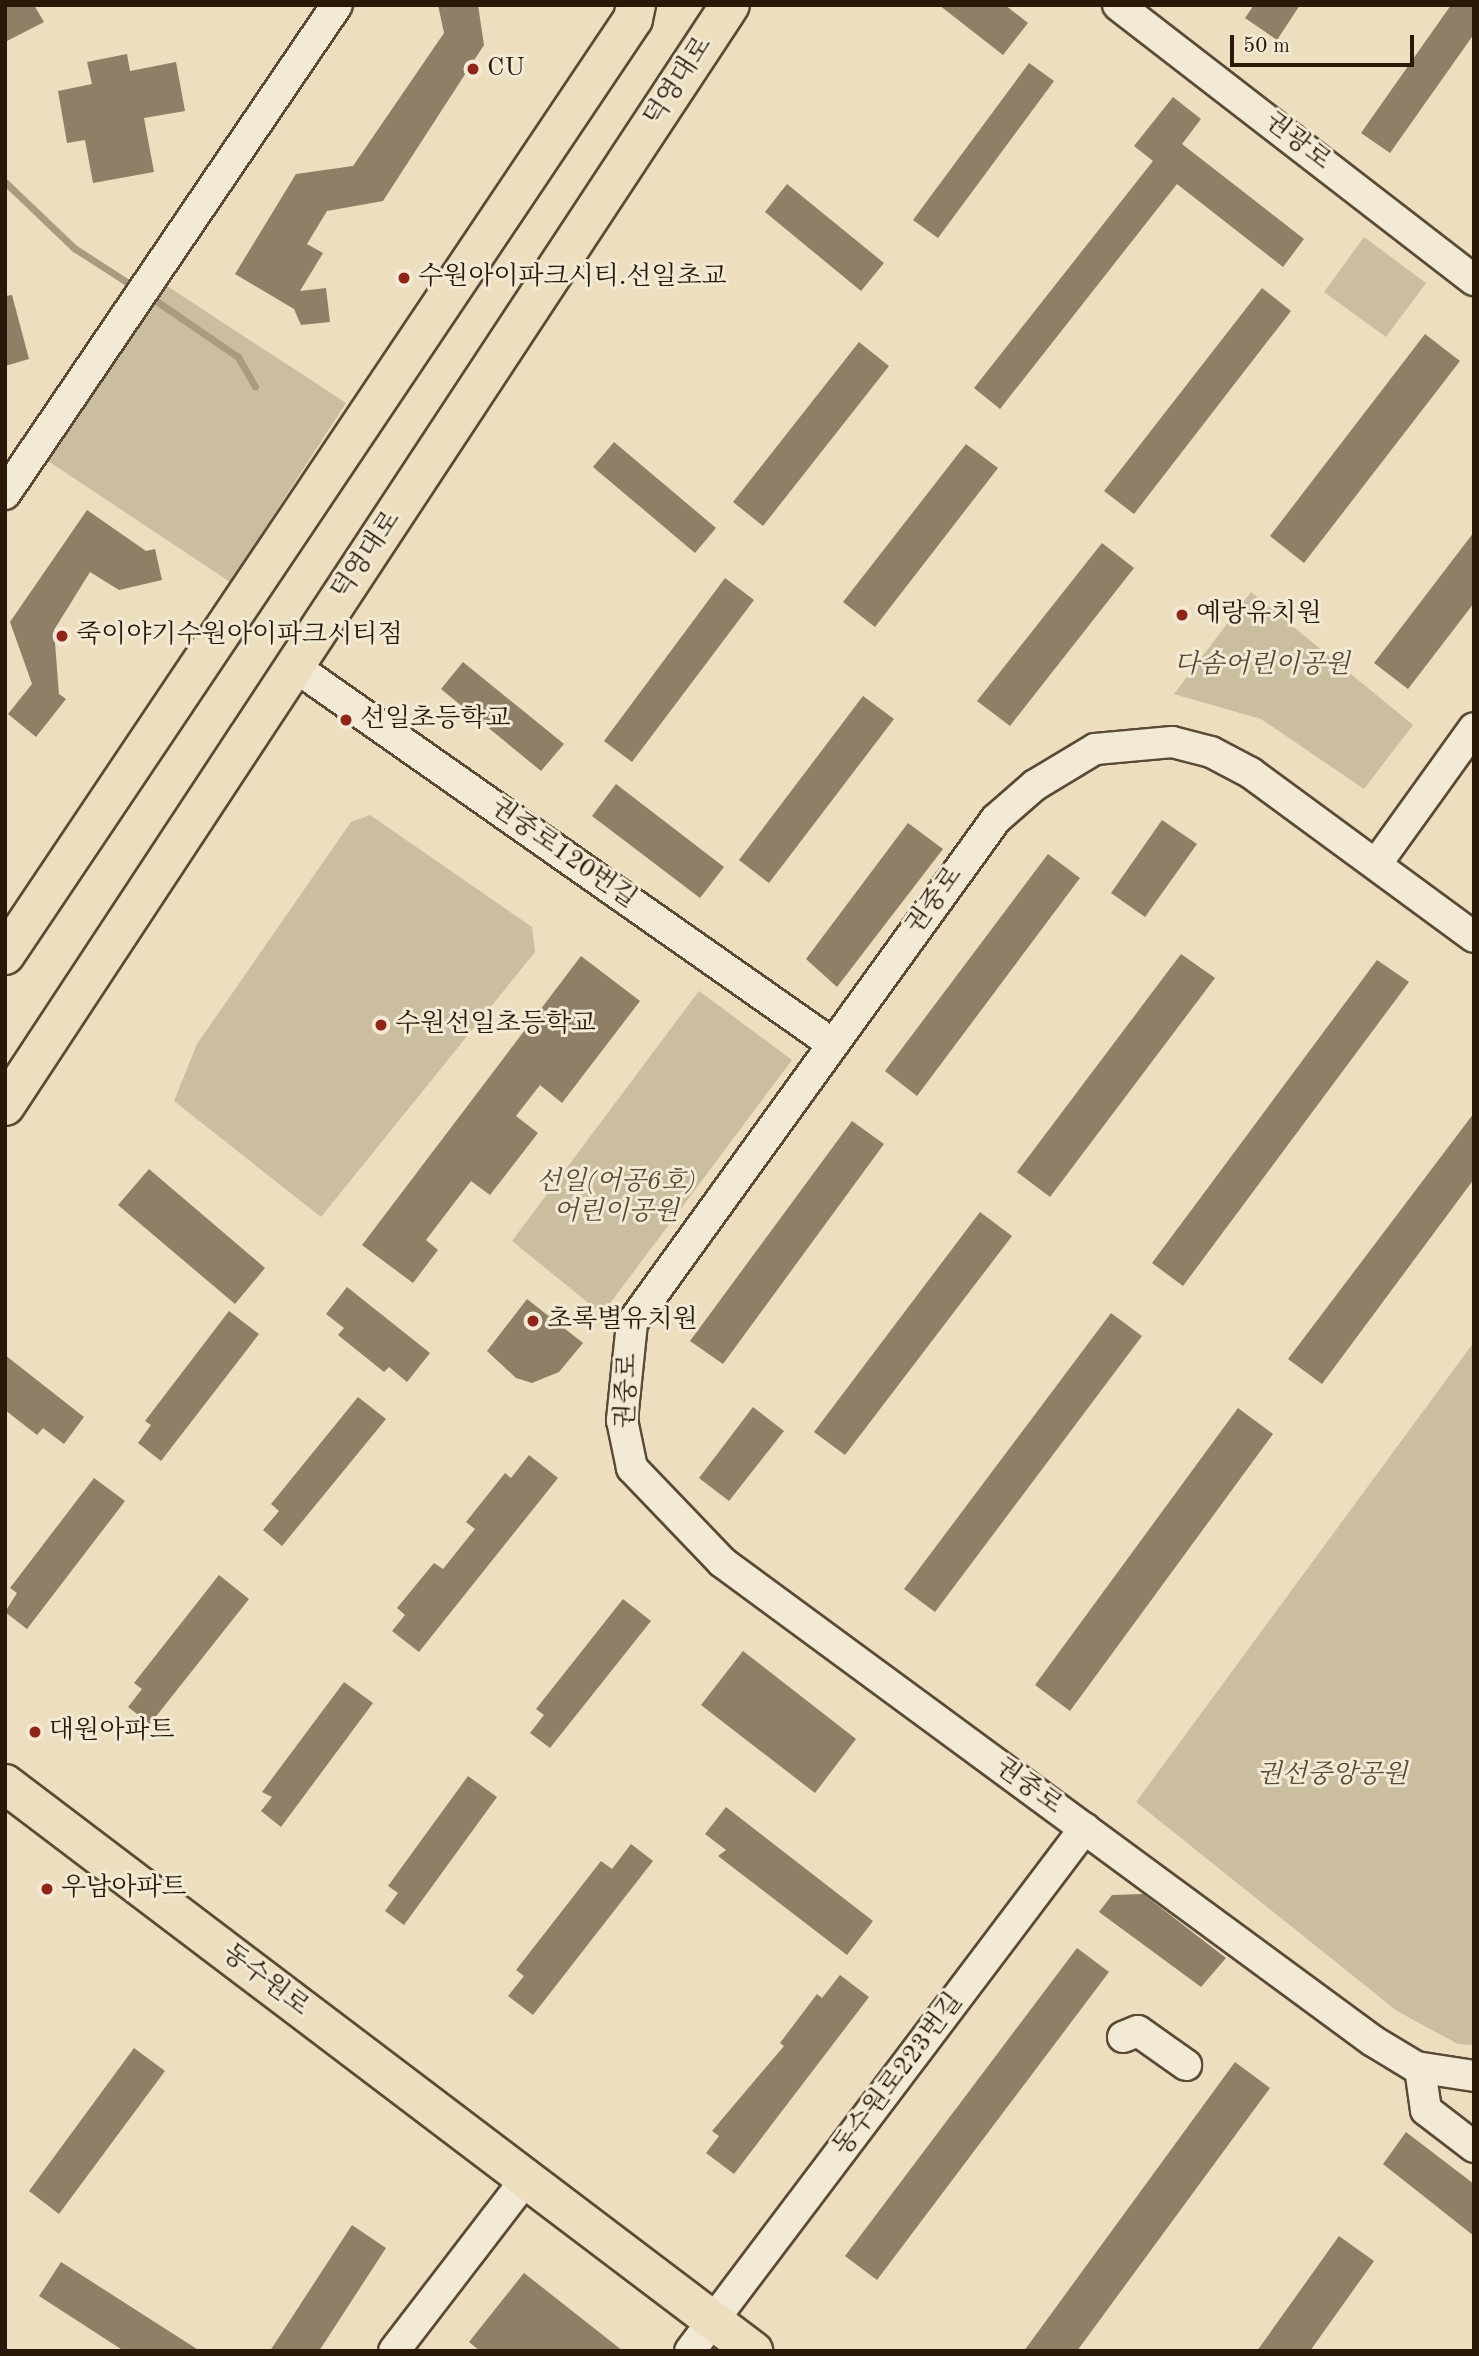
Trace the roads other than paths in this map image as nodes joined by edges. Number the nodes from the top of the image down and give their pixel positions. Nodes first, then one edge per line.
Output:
1 (337, 5) edge
2 (730, 5) edge
3 (1118, 5) edge
4 (640, 10) edge
5 (1474, 280) edge
6 (5, 494) edge
7 (294, 666) junction
8 (1474, 728) edge
9 (1377, 863) junction
10 (1474, 937) edge
11 (5, 955) edge
12 (831, 1043) junction
13 (5, 1106) edge
14 (5, 1784) edge
15 (1085, 1828) junction
16 (1123, 2037) dead end
17 (1186, 2065) dead end
18 (1420, 2068) junction
19 (1474, 2076) edge
20 (1474, 2147) edge
21 (526, 2179) junction
22 (713, 2321) junction
23 (394, 2351) edge
24 (690, 2351) edge
25 (752, 2351) edge

1 - 6 street
2 - 7 main road, 덕영대로
3 - 5 street, 권광로
4 - 11 main road
7 - 12 street, 권중로120번길
7 - 13 main road, 덕영대로
8 - 9 street
9 - 10 street, 권중로
9 - 12 street, 권중로
12 - 15 street, 권중로
14 - 21 main road, 동수원로
15 - 18 street, 권중로
15 - 22 street, 동수원로223번길
16 - 17 street
18 - 19 street, 권중로
18 - 20 street
21 - 22 main road, 동수원로
21 - 23 street
22 - 24 street, 동수원로223번길
22 - 25 main road, 동수원로

